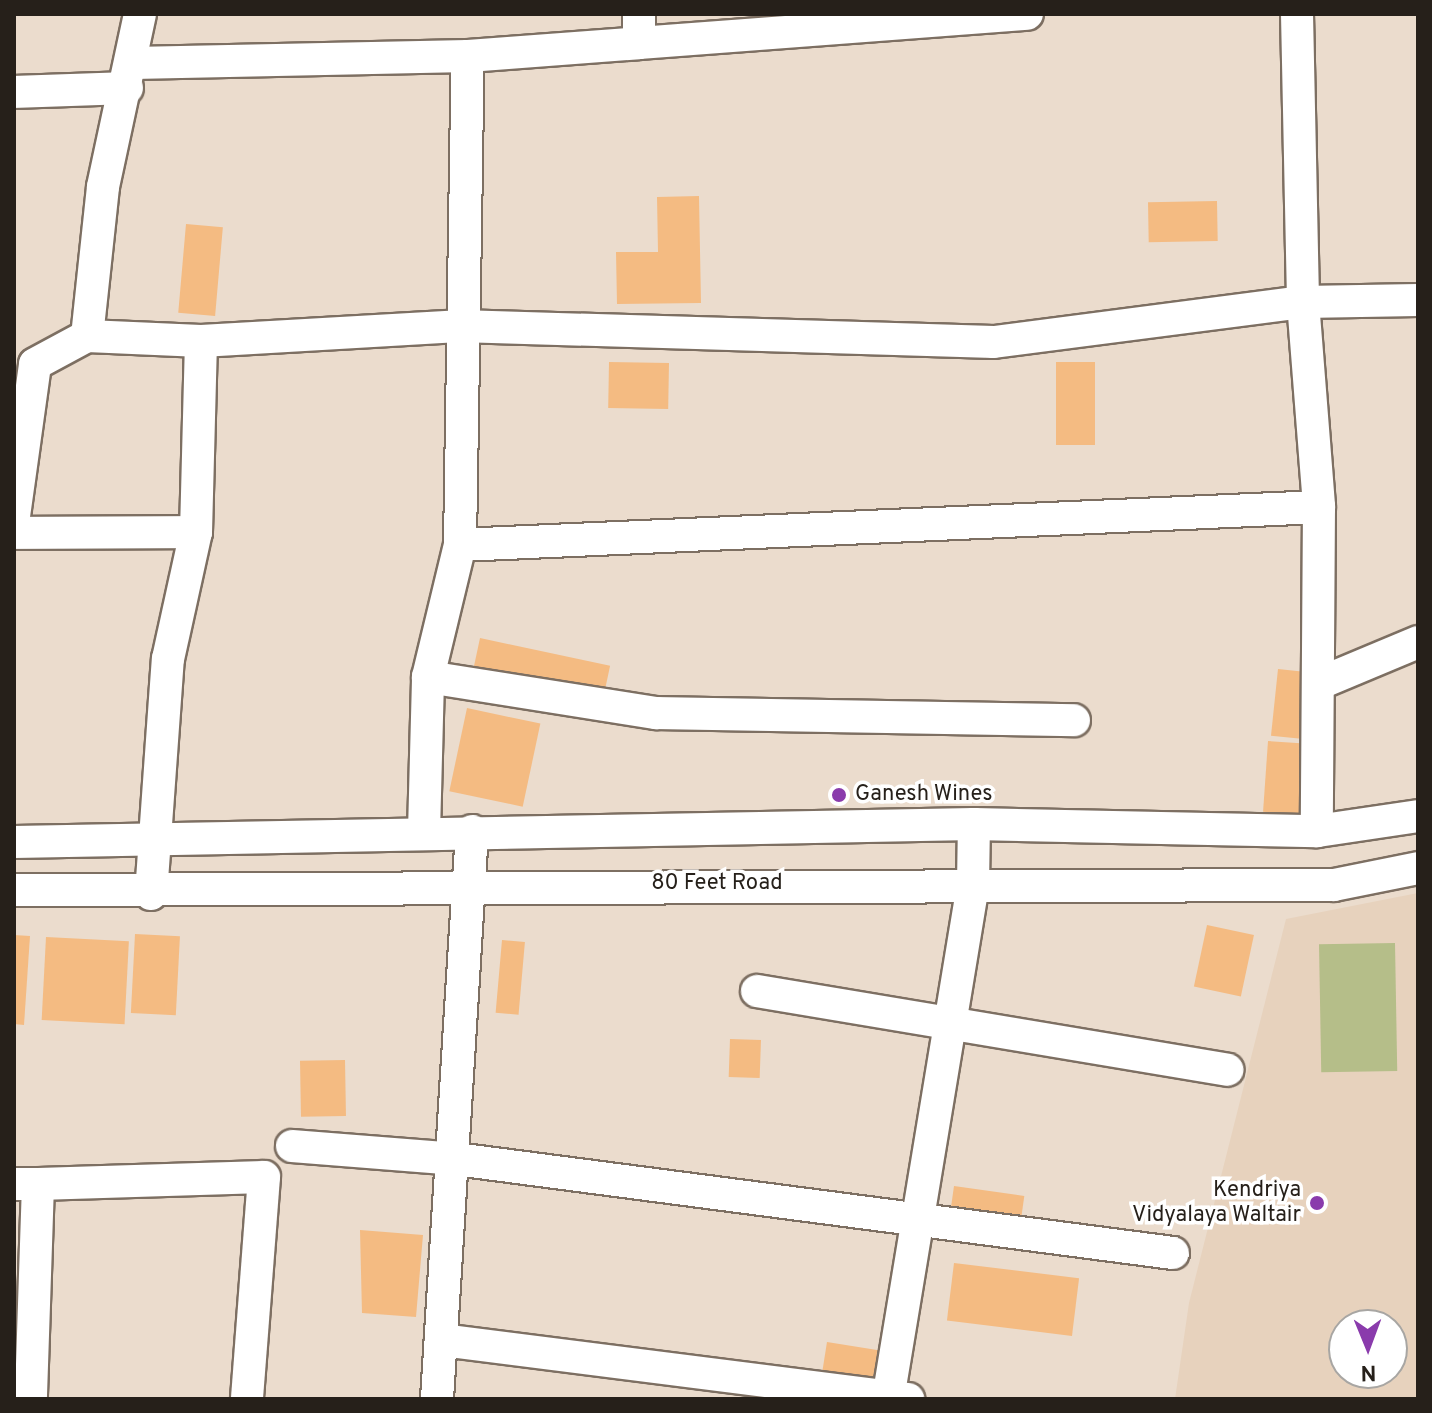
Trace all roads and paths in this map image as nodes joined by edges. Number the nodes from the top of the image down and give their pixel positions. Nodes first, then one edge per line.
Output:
1 (140, 14) edge
2 (1027, 14) edge
3 (1297, 14) edge
4 (873, 20) edge
5 (639, 29) edge
6 (468, 56) junction
7 (130, 76) junction
8 (14, 92) edge
9 (1418, 300) edge
10 (1303, 302) junction
11 (459, 326) junction
12 (87, 336) junction
13 (201, 341) junction
14 (24, 360) edge
15 (1319, 507) junction
16 (14, 516) edge
17 (196, 532) junction
18 (14, 533) edge
19 (460, 545) junction
20 (1418, 642) edge
21 (428, 677) junction
22 (1320, 683) junction
23 (1074, 720) dead end
24 (1418, 816) edge
25 (974, 824) junction
26 (472, 831) junction
27 (1317, 831) junction
28 (424, 832) junction
29 (152, 836) junction
30 (14, 842) edge
31 (1418, 868) edge
32 (973, 885) junction
33 (473, 887) junction
34 (14, 890) edge
35 (151, 894) junction
36 (757, 991) dead end
37 (945, 1023) junction
38 (1227, 1070) dead end
39 (292, 1146) dead end
40 (456, 1159) junction
41 (26, 1184) edge
42 (921, 1218) junction
43 (1173, 1253) dead end
44 (441, 1340) junction
45 (896, 1398) edge
46 (31, 1399) edge
47 (247, 1399) edge
48 (437, 1399) edge

1 - 7 street
2 - 4 street
3 - 10 street
4 - 5 street
5 - 6 street
6 - 7 street
6 - 11 street
7 - 8 street
7 - 12 street
9 - 10 street
10 - 11 street
10 - 15 street
11 - 13 street
11 - 19 street
12 - 13 street
12 - 14 street
13 - 17 street
14 - 16 street
15 - 19 street
15 - 22 street
17 - 18 street
17 - 29 street
19 - 21 street
20 - 22 street
21 - 23 street
21 - 28 street
22 - 27 street
24 - 27 street
25 - 26 street
25 - 27 street
25 - 32 street
26 - 28 street
26 - 33 street
28 - 29 street
29 - 30 street
29 - 35 street
31 - 32 street, 80 Feet Road
32 - 33 street, 80 Feet Road
32 - 37 street
33 - 35 street, 80 Feet Road
33 - 40 street
34 - 35 street, 80 Feet Road
36 - 37 street
37 - 38 street
37 - 42 street
39 - 40 street
40 - 42 street
40 - 44 street
41 - 46 street
41 - 47 street
42 - 43 street
42 - 45 street
44 - 45 street
44 - 48 street

